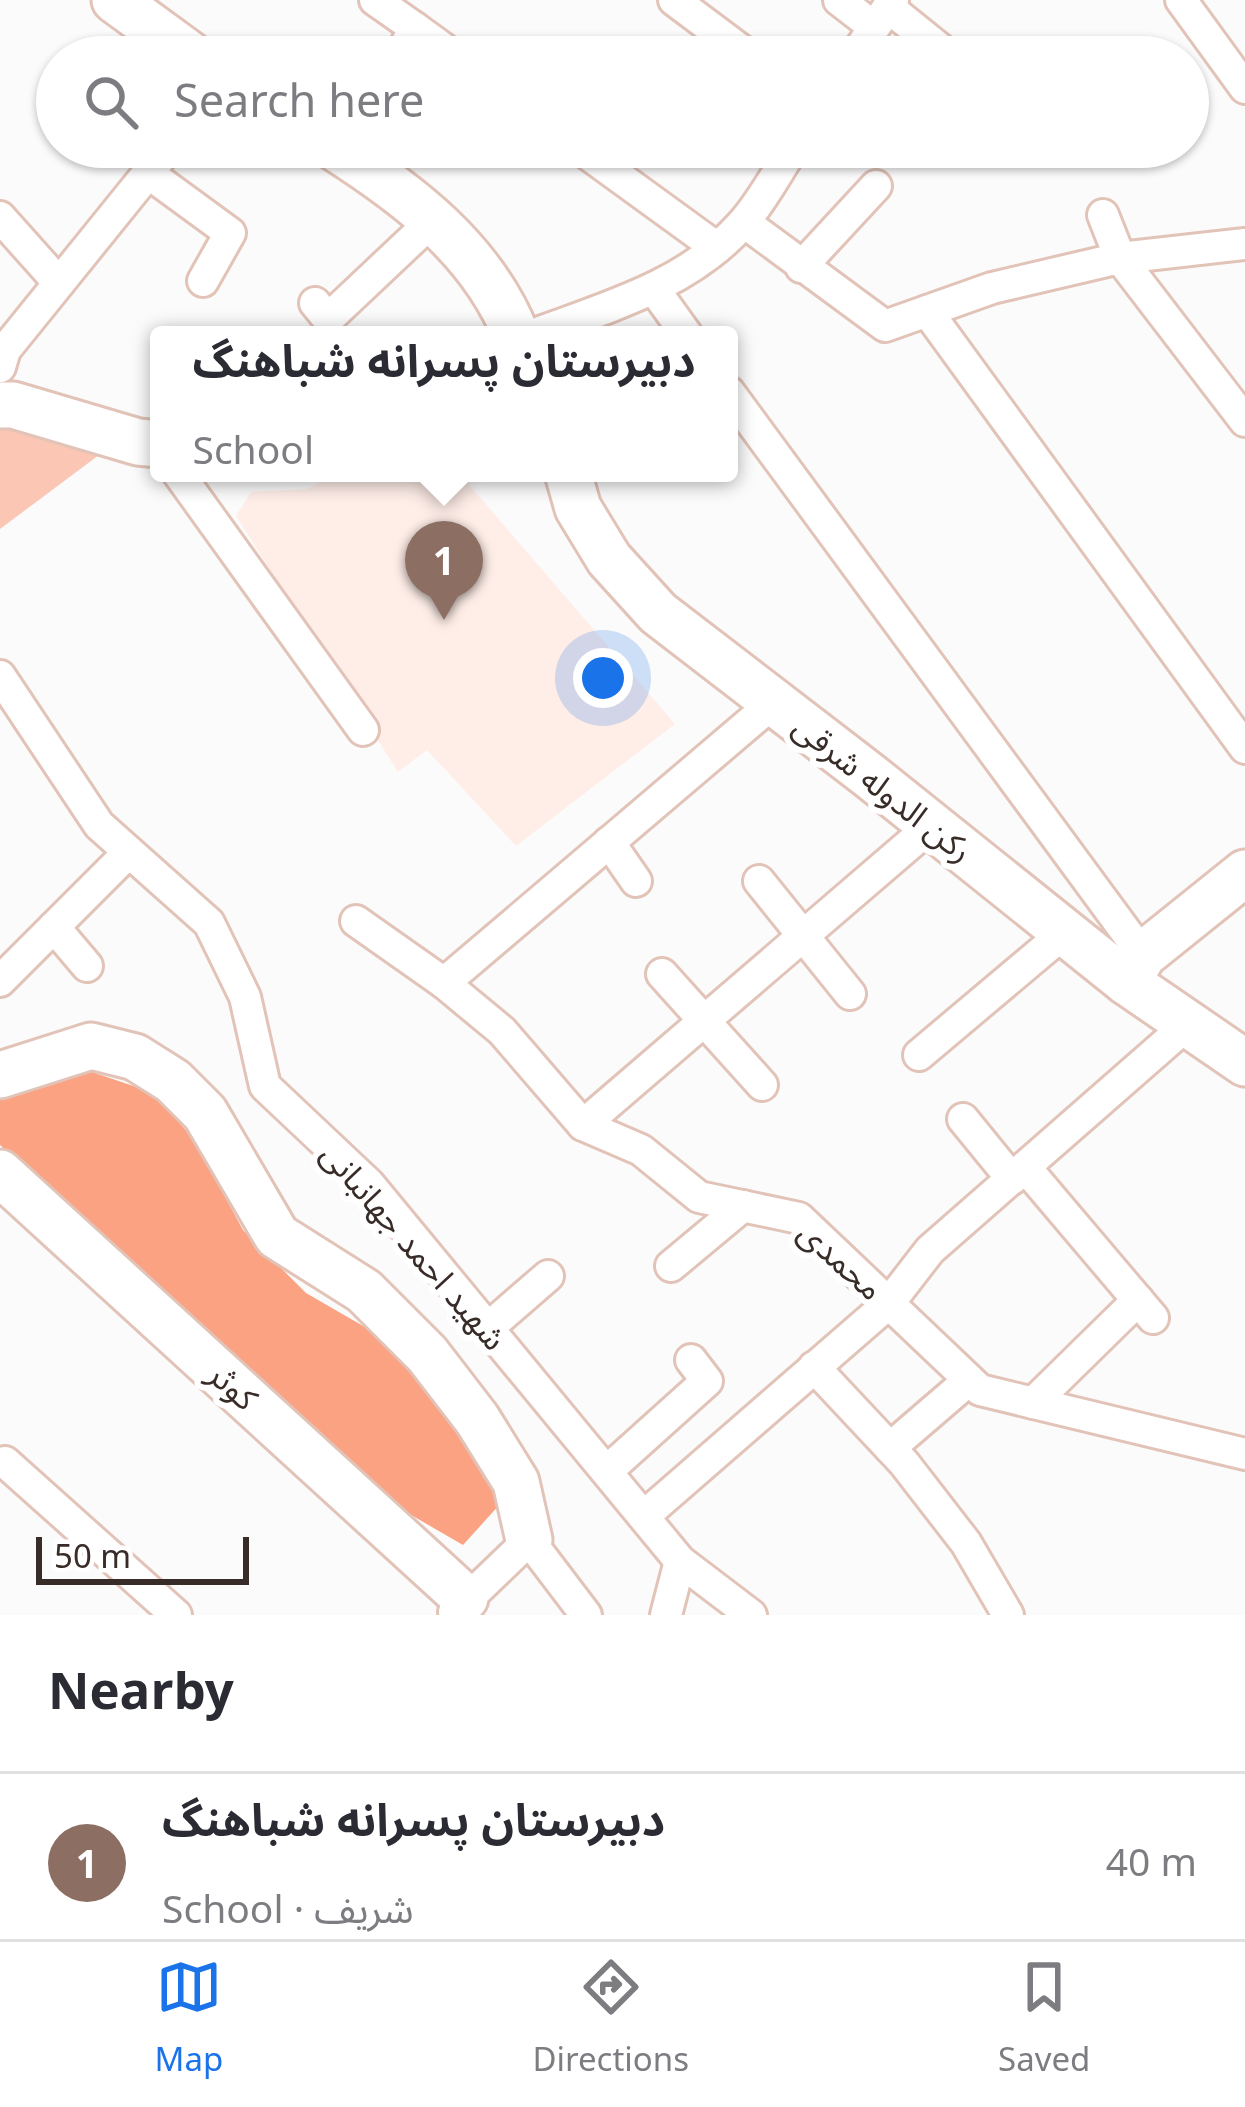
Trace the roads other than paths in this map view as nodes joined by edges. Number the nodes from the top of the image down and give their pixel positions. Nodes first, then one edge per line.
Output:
1 (115, 0) edge
2 (375, 0) edge
3 (674, 0) edge
4 (838, 0) edge
5 (1181, 0) edge
6 (885, 11) edge
7 (416, 28) junction
8 (164, 36) edge
9 (411, 36) edge
10 (427, 36) edge
11 (722, 36) edge
12 (868, 36) edge
13 (920, 36) edge
14 (1207, 36) edge
15 (1209, 38) edge
16 (1245, 88) edge
17 (152, 168) edge
18 (367, 168) edge
19 (607, 168) edge
20 (780, 168) edge
21 (148, 173) junction
22 (876, 186) dead end
23 (1103, 215) dead end
24 (0, 217) edge
25 (434, 219) junction
26 (744, 222) junction
27 (1245, 244) edge
28 (717, 248) junction
29 (1120, 258) junction
30 (801, 267) junction
31 (202, 281) dead end
32 (59, 283) junction
33 (654, 290) junction
34 (314, 304) dead end
35 (927, 311) junction
36 (512, 326) edge
37 (556, 326) edge
38 (680, 326) edge
39 (0, 367) edge
40 (0, 405) edge
41 (738, 405) edge
42 (1245, 422) edge
43 (150, 448) edge
44 (185, 482) edge
45 (571, 482) edge
46 (0, 676) edge
47 (773, 703) junction
48 (363, 730) dead end
49 (1245, 748) edge
50 (932, 826) junction
51 (609, 842) junction
52 (129, 852) junction
53 (1245, 873) edge
54 (636, 880) dead end
55 (759, 880) dead end
56 (356, 921) dead end
57 (54, 927) junction
58 (1065, 932) junction
59 (803, 936) junction
60 (87, 966) dead end
61 (1135, 969) junction
62 (662, 974) dead end
63 (0, 981) edge
64 (445, 983) junction
65 (850, 994) dead end
66 (704, 1021) junction
67 (1188, 1024) junction
68 (919, 1055) dead end
69 (1245, 1063) edge
70 (0, 1075) edge
71 (762, 1085) dead end
72 (963, 1120) dead end
73 (583, 1125) junction
74 (0, 1173) edge
75 (1018, 1173) junction
76 (743, 1206) junction
77 (671, 1266) dead end
78 (548, 1276) dead end
79 (889, 1303) junction
80 (488, 1328) junction
81 (691, 1360) dead end
82 (814, 1367) junction
83 (969, 1380) junction
84 (1033, 1403) junction
85 (890, 1448) junction
86 (1245, 1454) edge
87 (4, 1462) dead end
88 (607, 1471) junction
89 (644, 1516) junction
90 (529, 1540) junction
91 (680, 1561) junction
92 (458, 1606) edge
93 (176, 1615) edge
94 (586, 1615) edge
95 (666, 1615) edge
96 (751, 1615) edge
97 (1008, 1615) edge

1 - 8 street
2 - 7 street
3 - 11 street
4 - 6 street
5 - 14 street
6 - 12 street
6 - 13 street
7 - 9 street
7 - 10 street
15 - 16 street
17 - 21 street
18 - 25 street
19 - 28 street
20 - 26 street
21 - 31 street
21 - 32 street
22 - 30 street
23 - 29 street
24 - 32 street
25 - 34 street
25 - 36 street
26 - 28 street
26 - 30 street
27 - 29 street
28 - 33 street
29 - 35 street
29 - 42 street
30 - 35 street
32 - 39 street
33 - 37 street
33 - 38 street
35 - 49 street
40 - 43 street
41 - 61 street
44 - 48 street
45 - 47 street, رکن الدوله شرقی
46 - 52 street, شهید احمد جهانبانی
47 - 50 street, رکن الدوله شرقی
47 - 51 street
50 - 58 street, رکن الدوله شرقی
50 - 59 street
51 - 54 street
51 - 64 street
52 - 57 street
52 - 80 street, شهید احمد جهانبانی
53 - 61 street
55 - 59 street
56 - 64 street, محمدی
57 - 60 street
57 - 63 street
58 - 61 street, رکن الدوله شرقی
58 - 68 street
59 - 65 street
59 - 66 street
61 - 67 street, رکن الدوله شرقی
62 - 66 street
64 - 73 street, محمدی
66 - 71 street
66 - 73 street
67 - 69 street, رکن الدوله شرقی
67 - 75 street
70 - 90 street
72 - 75 street
73 - 76 street, محمدی
74 - 92 street, کوثر
75 - 79 street
75 - 84 street
76 - 77 street
76 - 79 street, محمدی
78 - 80 street
79 - 82 street
79 - 83 street, محمدی
80 - 88 street, شهید احمد جهانبانی
81 - 88 street
82 - 85 street
82 - 89 street
83 - 84 street, محمدی
83 - 85 street
84 - 86 street, محمدی
85 - 97 street
87 - 93 street
88 - 89 street, شهید احمد جهانبانی
89 - 91 street, شهید احمد جهانبانی
90 - 92 street
90 - 94 street
91 - 95 street
91 - 96 street, شهید احمد جهانبانی

